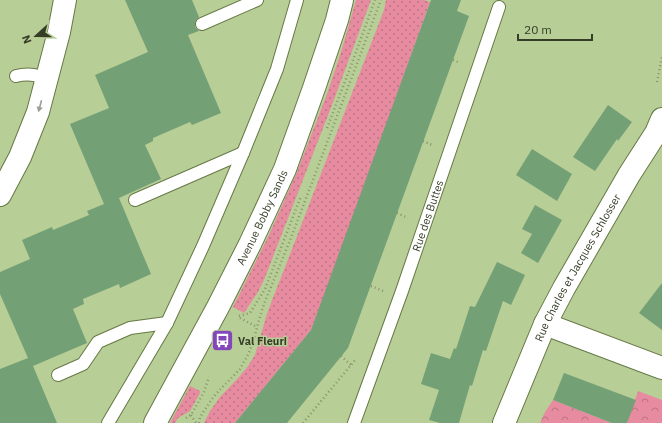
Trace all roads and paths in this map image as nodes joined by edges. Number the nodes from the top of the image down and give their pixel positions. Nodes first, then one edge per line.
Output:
1 (65, 0) edge
2 (257, 0) edge
3 (297, 0) edge
4 (342, 0) edge
5 (381, 0) edge
6 (499, 7) dead end
7 (202, 24) dead end
8 (662, 57) edge
9 (16, 76) dead end
10 (47, 78) junction
11 (657, 82) dead end
12 (662, 119) edge
13 (424, 141) dead end
14 (436, 146) dead end
15 (243, 153) junction
16 (0, 195) edge
17 (135, 200) dead end
18 (397, 213) dead end
19 (410, 218) dead end
20 (370, 286) dead end
21 (383, 291) dead end
22 (238, 317) dead end
23 (167, 323) junction
24 (545, 324) junction
25 (257, 327) junction
26 (341, 356) dead end
27 (351, 365) dead end
28 (662, 368) edge
29 (58, 375) dead end
30 (191, 415) dead end
31 (108, 423) edge
32 (155, 423) edge
33 (196, 423) edge
34 (199, 423) edge
35 (354, 423) edge
36 (504, 423) edge

1 - 10 street
2 - 7 lane
3 - 15 lane
4 - 32 street, Avenue Bobby Sands
5 - 25 path
6 - 35 lane, Rue des Buttes
8 - 11 path
9 - 10 lane
10 -> 16 street
12 - 24 street, Rue Charles et Jacques Schlosser
13 - 14 path
15 - 17 lane
15 - 23 lane
18 - 19 path
20 - 21 path
22 - 25 path
23 - 29 lane
23 - 31 lane
24 - 28 street
24 - 36 street, Rue Charles et Jacques Schlosser
25 - 34 path
26 - 27 path
30 - 33 path

